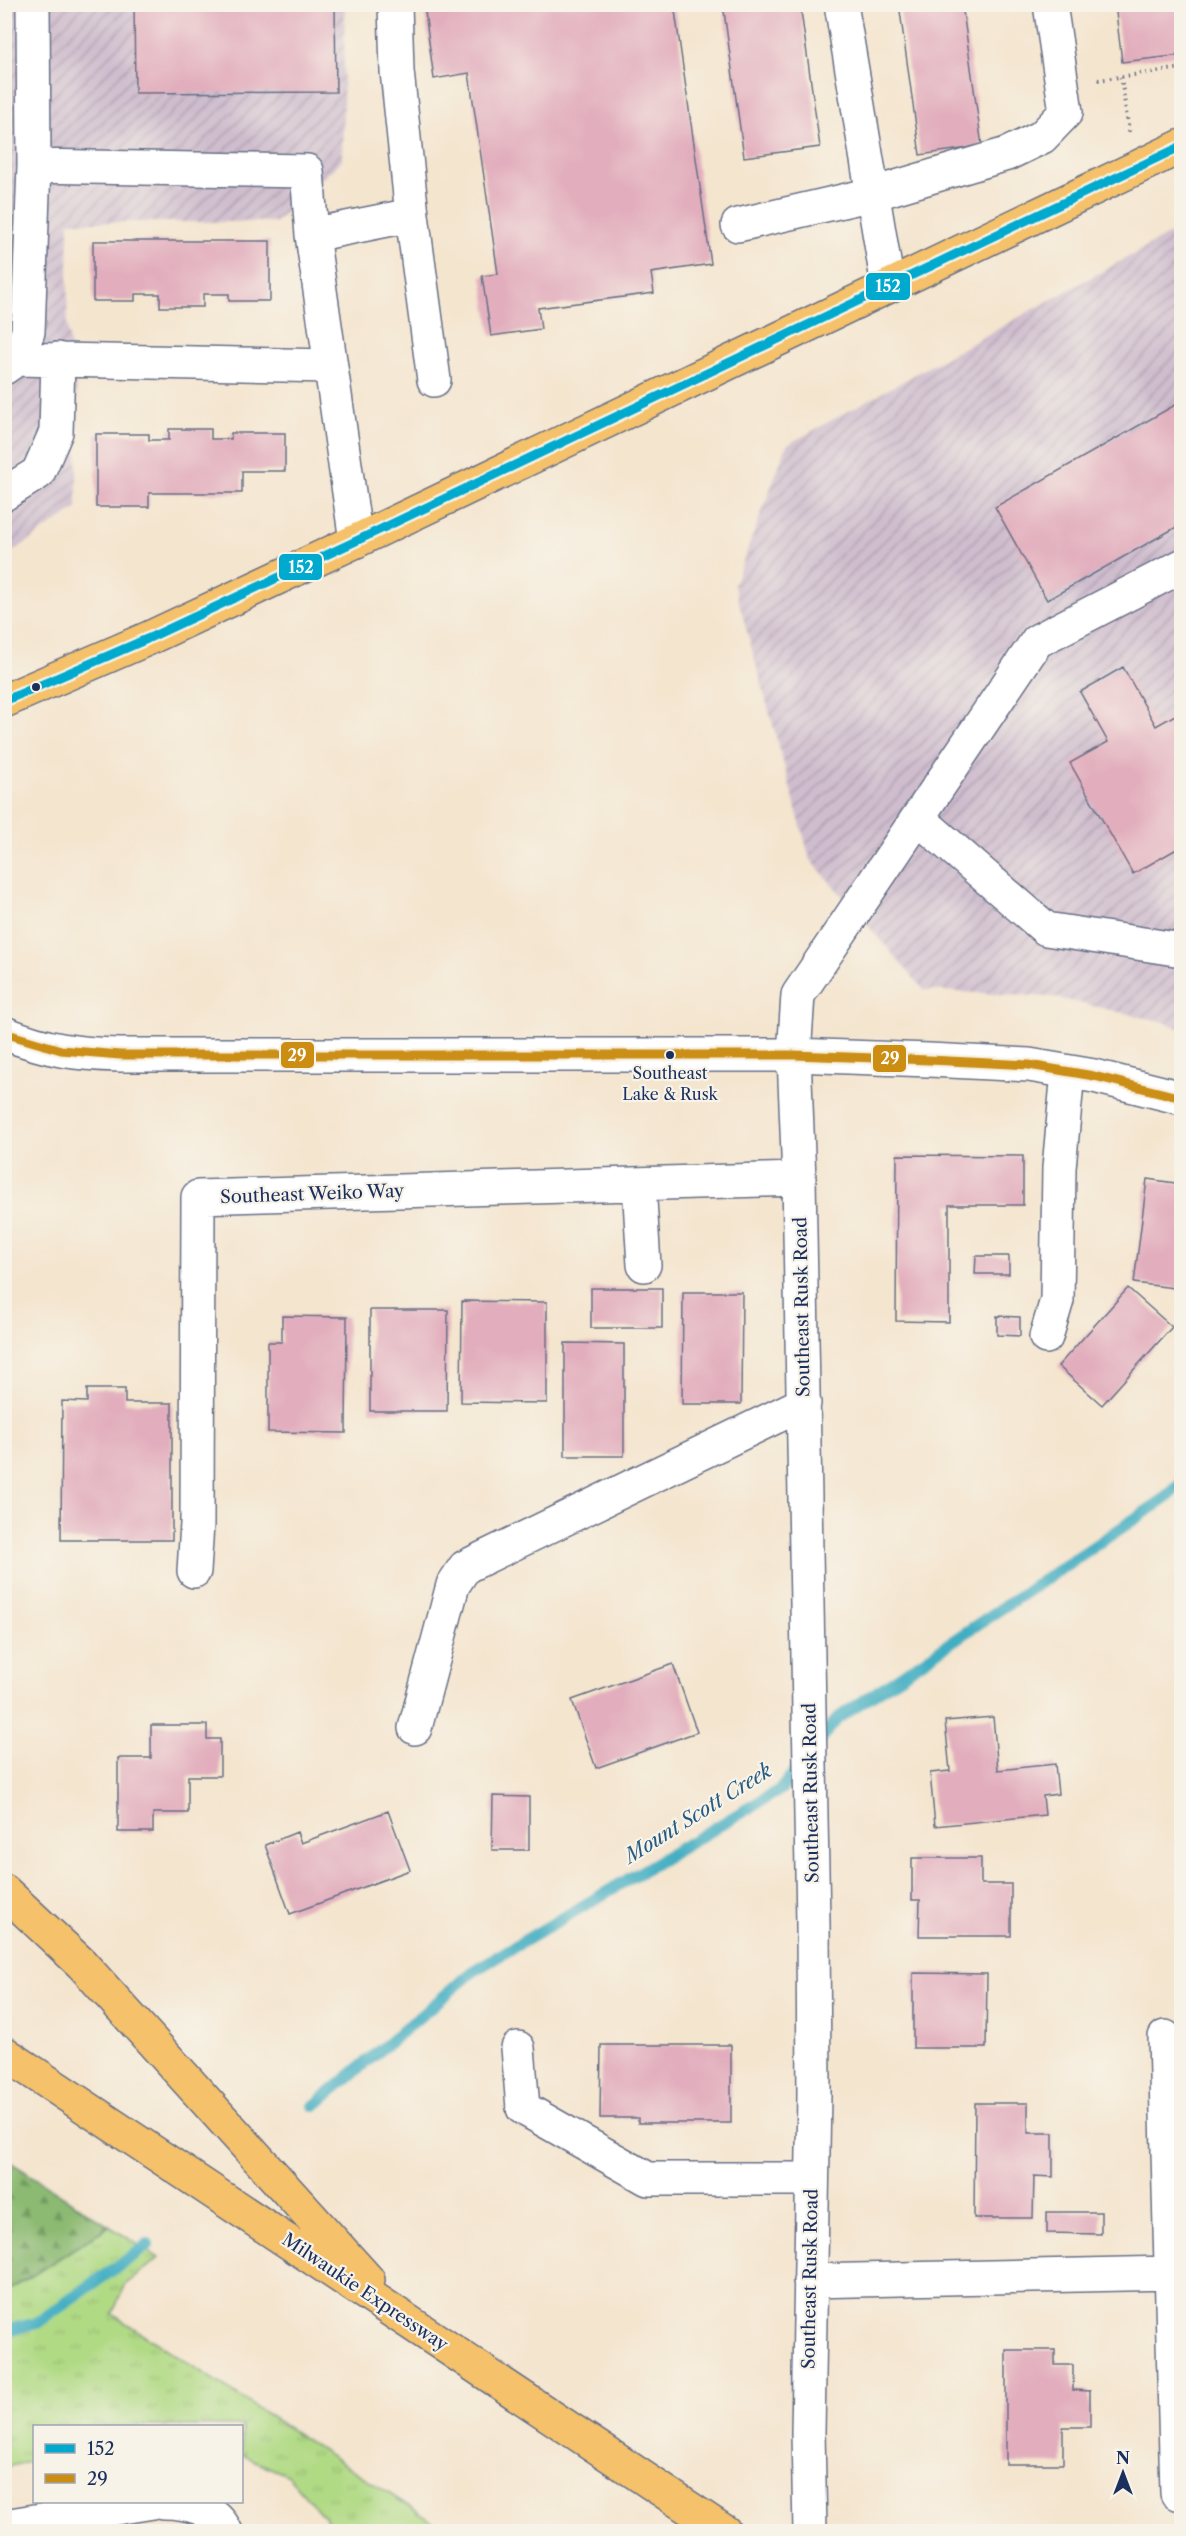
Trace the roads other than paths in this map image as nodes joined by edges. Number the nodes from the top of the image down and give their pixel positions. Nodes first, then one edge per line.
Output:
1 (33, 4) edge
2 (395, 4) edge
3 (841, 4) edge
4 (1050, 4) edge
5 (1182, 146) edge
6 (34, 166) junction
7 (873, 194) junction
8 (412, 215) junction
9 (738, 225) dead end
10 (312, 235) junction
11 (888, 286) junction
12 (58, 359) junction
13 (11, 363) edge
14 (330, 366) junction
15 (434, 380) dead end
16 (4, 494) edge
17 (356, 541) junction
18 (1182, 566) edge
19 (4, 701) edge
20 (918, 818) junction
21 (1182, 950) edge
22 (4, 1033) edge
23 (794, 1054) junction
24 (1068, 1072) junction
25 (1182, 1098) edge
26 (799, 1179) junction
27 (639, 1184) junction
28 (644, 1265) dead end
29 (1046, 1337) dead end
30 (804, 1402) junction
31 (194, 1571) dead end
32 (415, 1728) dead end
33 (4, 1891) edge
34 (1165, 2037) dead end
35 (518, 2048) dead end
36 (4, 2053) edge
37 (812, 2179) junction
38 (1172, 2272) junction
39 (810, 2281) junction
40 (402, 2317) junction
41 (1177, 2493) dead end
42 (147, 2503) edge
43 (187, 2503) edge
44 (4, 2526) edge
45 (226, 2532) edge
46 (725, 2532) edge
47 (810, 2532) edge

1 - 6 street
2 - 8 street
3 - 7 street
4 - 7 street
5 - 11 main road
6 - 10 street
6 - 13 street
7 - 9 street
7 - 11 street
8 - 10 street
8 - 15 street
10 - 14 street
11 - 17 main road
12 - 13 street
12 - 14 street
12 - 16 street
14 - 17 street
17 - 19 main road
18 - 20 street, Southeast Rusk Road
20 - 21 street
20 - 23 street, Southeast Rusk Road
22 - 23 street
23 - 24 street
23 - 26 street, Southeast Rusk Road
24 - 25 street
24 - 29 street
26 - 27 street, Southeast Weiko Way
26 - 30 street, Southeast Rusk Road
27 - 28 street
27 - 31 street, Southeast Weiko Way
30 - 32 street
30 - 37 street, Southeast Rusk Road
33 - 40 main road
34 - 38 street
35 - 37 street
36 - 40 main road, Milwaukie Expressway
37 - 39 street, Southeast Rusk Road
38 - 39 street
38 - 41 street
39 - 47 street, Southeast Rusk Road
40 - 46 main road, Milwaukie Expressway
42 - 44 street
43 - 45 street

